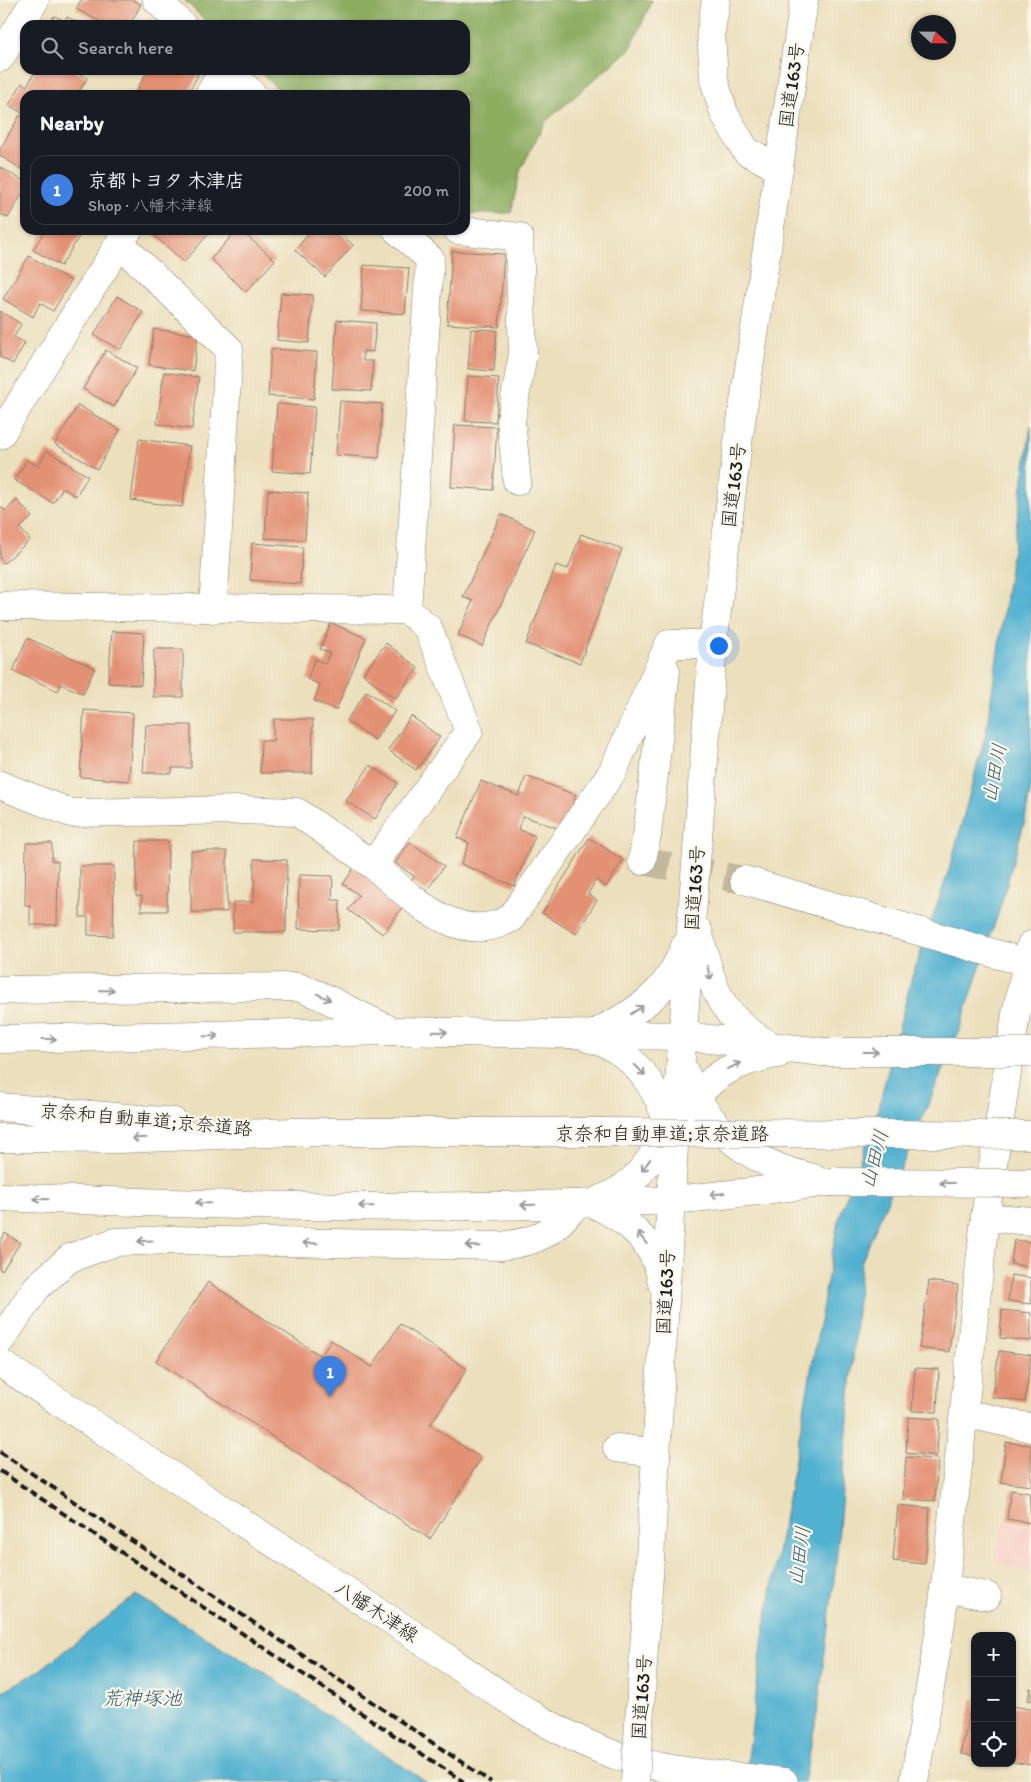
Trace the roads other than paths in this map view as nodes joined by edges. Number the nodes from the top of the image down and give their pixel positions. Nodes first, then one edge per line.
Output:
1 (35, 0) edge
2 (157, 0) edge
3 (716, 0) edge
4 (804, 0) edge
5 (23, 20) edge
6 (177, 20) edge
7 (20, 25) edge
8 (0, 58) edge
9 (221, 75) edge
10 (233, 75) edge
11 (212, 90) edge
12 (248, 90) edge
13 (779, 168) junction
14 (470, 231) edge
15 (403, 235) edge
16 (452, 235) edge
17 (124, 237) edge
18 (430, 259) junction
19 (0, 435) edge
20 (517, 481) dead end
21 (0, 606) edge
22 (213, 609) junction
23 (407, 610) junction
24 (669, 644) junction
25 (713, 644) junction
26 (0, 785) edge
27 (642, 861) dead end
28 (373, 865) junction
29 (744, 880) tunnel mouth
30 (692, 920) junction
31 (1020, 954) edge
32 (0, 990) edge
33 (1023, 1015) edge
34 (392, 1031) junction
35 (566, 1034) junction
36 (594, 1034) junction
37 (684, 1036) junction
38 (0, 1039) edge
39 (772, 1046) junction
40 (812, 1051) junction
41 (1031, 1052) edge
42 (688, 1094) junction
43 (0, 1107) edge
44 (293, 1132) junction
45 (671, 1135) junction
46 (1031, 1135) edge
47 (0, 1138) edge
48 (764, 1176) junction
49 (1031, 1183) edge
50 (0, 1197) edge
51 (671, 1200) junction
52 (584, 1203) junction
53 (985, 1216) junction
54 (1031, 1221) edge
55 (665, 1299) junction
56 (0, 1341) edge
57 (0, 1363) edge
58 (964, 1416) junction
59 (1031, 1428) edge
60 (617, 1448) dead end
61 (656, 1453) junction
62 (944, 1588) junction
63 (987, 1596) dead end
64 (635, 1782) edge
65 (784, 1782) edge
66 (914, 1782) edge

1 - 5 main road
2 - 6 main road
3 - 13 main road
4 - 13 main road, 国道163号
7 - 8 main road
9 - 11 main road
10 - 12 main road
13 - 25 main road, 国道163号
14 - 20 main road
15 - 18 main road
16 - 18 main road
17 - 19 main road
17 - 22 main road
18 - 23 main road
21 - 22 main road
22 - 23 main road
23 - 28 main road
24 - 25 main road
24 - 27 main road
24 - 28 main road
25 - 30 main road, 国道163号
26 - 28 main road
29 - 31 main road
36 -> 30 main road
30 - 37 main road, 国道163号
30 -> 39 main road
31 - 33 main road
32 -> 34 main road
33 - 53 main road
34 -> 35 main road
38 -> 34 main road
35 - 36 main road
35 -> 45 main road
36 - 37 main road
37 - 39 main road
37 - 42 main road, 国道163号
39 - 40 main road
40 -> 41 main road, bridge
42 -> 40 main road
42 - 45 main road
42 - 48 main road
43 - 44 main road, 京奈和自動車道;京奈道路
44 - 46 main road, 京奈和自動車道;京奈道路, bridge
44 -> 47 main road, 京奈和自動車道;京奈道路
45 - 51 main road, 国道163号
45 -> 52 main road
49 -> 48 main road, bridge
48 -> 51 main road
52 -> 50 main road
51 - 52 main road
51 - 55 main road, 国道163号
55 -> 52 main road
52 -> 56 main road
53 - 54 main road
53 - 58 main road
55 - 61 main road, 国道163号
57 - 65 main road, 八幡木津線
58 - 59 main road
58 - 62 main road
60 - 61 main road
61 - 64 main road, 国道163号, bridge
62 - 63 main road
62 - 66 main road

